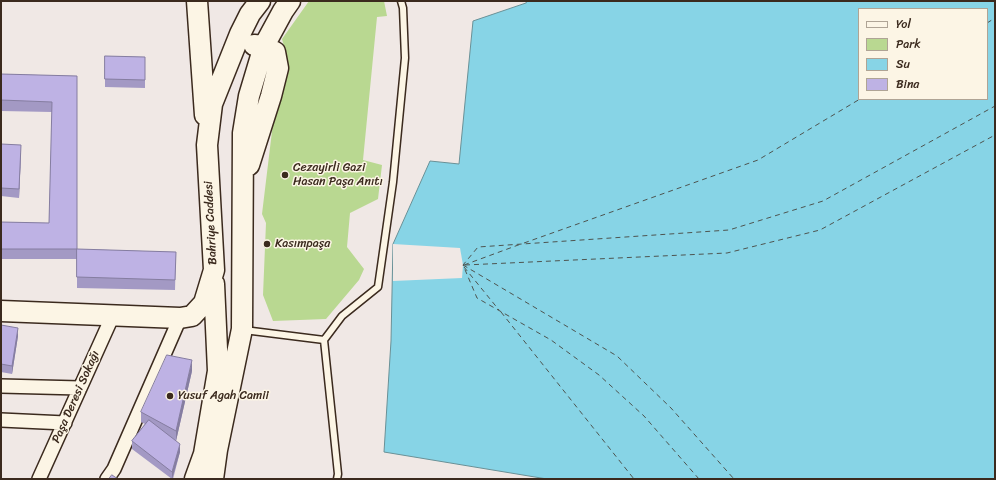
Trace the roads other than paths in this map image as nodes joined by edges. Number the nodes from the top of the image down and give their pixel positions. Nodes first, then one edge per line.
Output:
1 (197, 1) edge
2 (290, 1) edge
3 (401, 1) edge
4 (250, 5) edge
5 (264, 46) junction
6 (230, 56) junction
7 (207, 145) junction
8 (214, 270) junction
9 (1, 311) edge
10 (113, 315) junction
11 (180, 318) junction
12 (242, 329) junction
13 (324, 340) junction
14 (1, 386) edge
15 (80, 388) junction
16 (1, 420) edge
17 (65, 423) junction
18 (39, 479) edge
19 (107, 479) edge
20 (195, 479) edge
21 (213, 479) edge
22 (337, 479) edge

1 - 7 main road
2 - 5 main road
3 - 13 lane
4 - 5 main road
4 - 6 main road, Bahriye Caddesi
5 - 6 main road
5 - 12 main road
6 - 7 main road, Bahriye Caddesi
7 - 8 main road, Bahriye Caddesi
8 - 11 main road, Bahriye Caddesi
8 - 20 main road
9 - 10 main road, Bahriye Caddesi
10 - 11 main road, Bahriye Caddesi
10 - 15 street, Paşa Deresi Sokağı
11 - 19 street
12 - 13 lane
12 - 21 main road
13 - 22 lane
14 - 15 street
15 - 17 street, Paşa Deresi Sokağı
16 - 17 street
17 - 18 street, Paşa Deresi Sokağı

